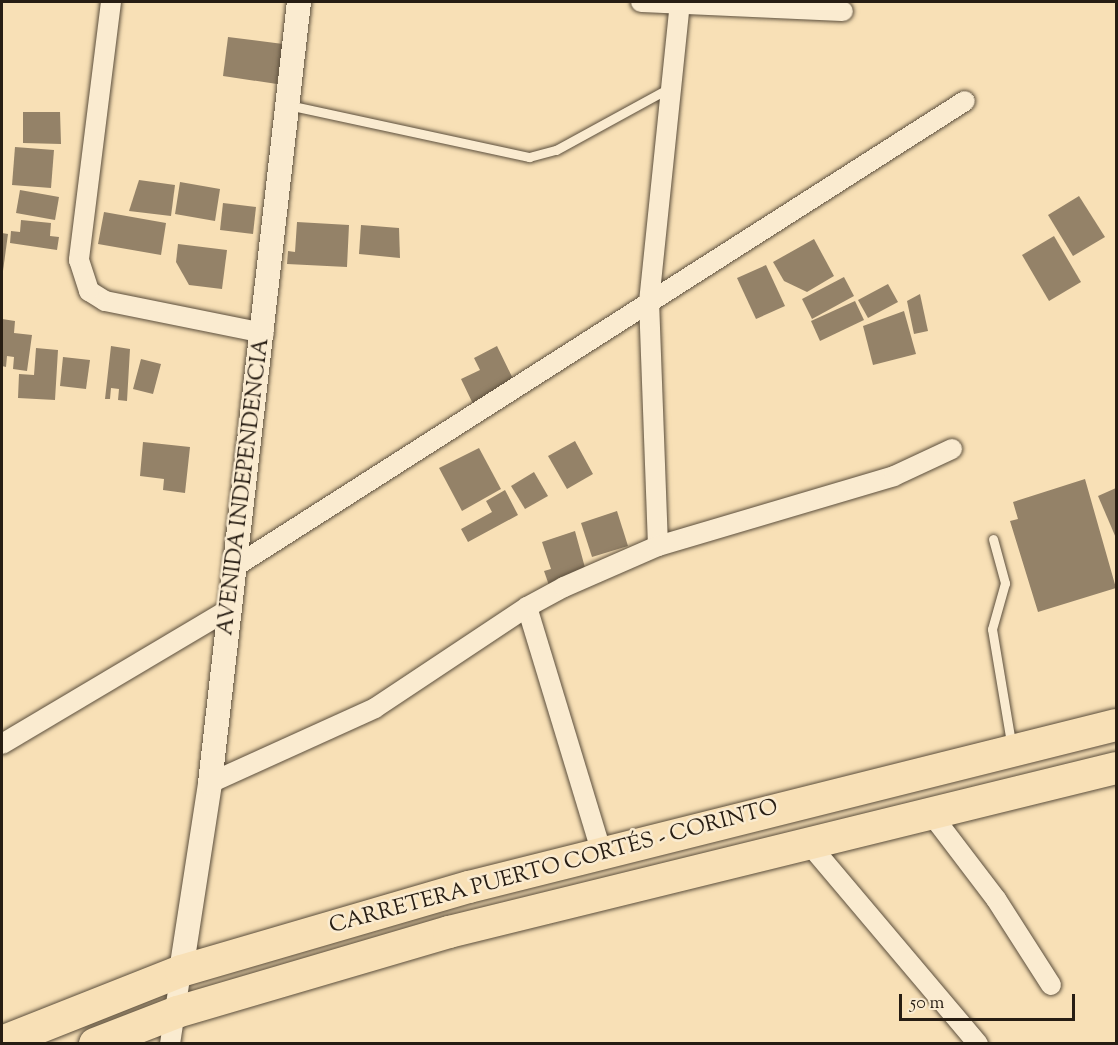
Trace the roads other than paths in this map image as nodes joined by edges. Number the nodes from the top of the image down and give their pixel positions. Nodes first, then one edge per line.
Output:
1 (111, 2) edge
2 (299, 2) edge
3 (641, 2) edge
4 (679, 3) edge
5 (843, 11) dead end
6 (673, 86) junction
7 (965, 101) dead end
8 (288, 105) junction
9 (649, 302) junction
10 (264, 333) junction
11 (952, 449) dead end
12 (993, 539) dead end
13 (658, 546) junction
14 (233, 568) junction
15 (527, 607) junction
16 (229, 609) junction
17 (1116, 725) edge
18 (2, 744) edge
19 (1012, 750) junction
20 (1116, 768) edge
21 (210, 783) junction
22 (932, 815) junction
23 (810, 844) junction
24 (602, 854) junction
25 (181, 971) junction
26 (1051, 985) dead end
27 (177, 1012) junction
28 (2, 1042) edge
29 (95, 1044) edge
30 (170, 1044) edge
31 (978, 1044) edge

1 - 10 street
2 - 8 street, AVENIDA INDEPENDENCIA
3 - 4 street
4 - 5 street
4 - 6 street
6 - 8 lane
6 - 9 street
7 - 9 street
8 - 10 street, AVENIDA INDEPENDENCIA
9 - 13 street
9 - 14 street
10 - 14 street, AVENIDA INDEPENDENCIA
11 - 13 street
12 - 19 lane
13 - 15 street
14 - 16 street, AVENIDA INDEPENDENCIA
15 - 21 street
15 - 24 street
16 - 18 street
16 - 21 street, AVENIDA INDEPENDENCIA
17 - 19 highway, CARRETERA PUERTO CORTÉS - CORINTO
19 - 24 highway, CARRETERA PUERTO CORTÉS - CORINTO
20 - 22 highway, CARRETERA PUERTO CORTÉS - CORINTO
21 - 25 street, AVENIDA INDEPENDENCIA
22 - 23 highway, CARRETERA PUERTO CORTÉS - CORINTO
22 - 26 street
23 - 27 highway, CARRETERA PUERTO CORTÉS - CORINTO
23 - 31 street
24 - 25 highway, CARRETERA PUERTO CORTÉS - CORINTO
25 - 27 street
25 - 28 highway, CARRETERA PUERTO CORTÉS - CORINTO
27 - 29 highway, CARRETERA PUERTO CORTÉS - CORINTO
27 - 30 street

